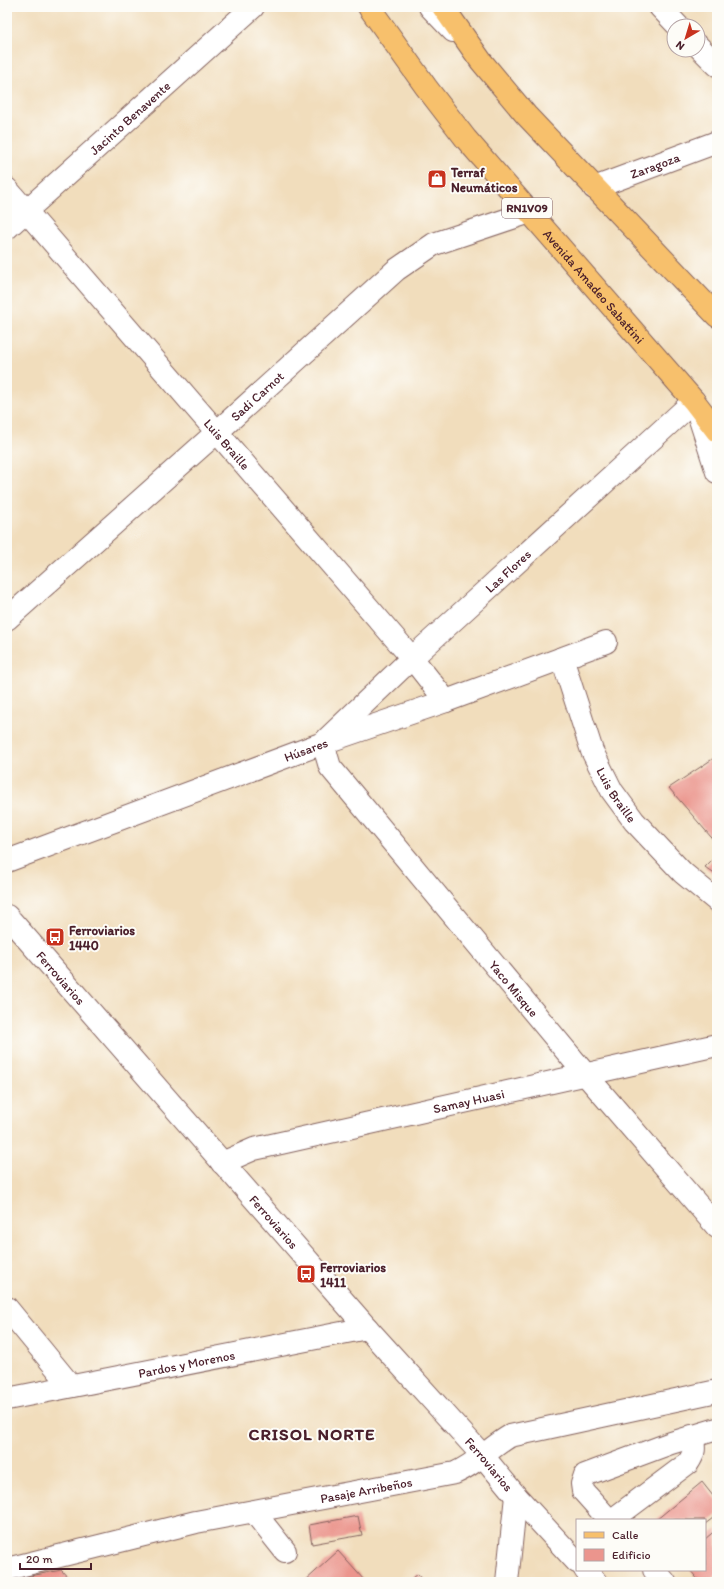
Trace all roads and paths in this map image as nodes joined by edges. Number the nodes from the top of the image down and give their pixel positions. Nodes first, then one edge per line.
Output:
1 (253, 7) edge
2 (370, 7) edge
3 (430, 7) edge
4 (443, 7) edge
5 (660, 7) edge
6 (670, 18) edge
7 (706, 54) edge
8 (481, 62) junction
9 (717, 66) edge
10 (717, 142) edge
11 (594, 188) junction
12 (7, 189) edge
13 (26, 211) junction
14 (530, 212) junction
15 (7, 228) edge
16 (717, 316) edge
17 (694, 401) junction
18 (717, 422) edge
19 (717, 431) edge
20 (216, 433) junction
21 (717, 472) edge
22 (7, 619) edge
23 (606, 642) dead end
24 (412, 658) junction
25 (562, 658) junction
26 (446, 701) junction
27 (323, 743) junction
28 (7, 861) edge
29 (717, 901) edge
30 (7, 916) edge
31 (717, 1045) edge
32 (586, 1075) junction
33 (222, 1163) junction
34 (717, 1227) edge
35 (7, 1308) edge
36 (367, 1328) junction
37 (71, 1386) junction
38 (717, 1392) edge
39 (7, 1399) edge
40 (717, 1429) edge
41 (692, 1436) junction
42 (483, 1456) junction
43 (516, 1496) junction
44 (254, 1512) junction
45 (609, 1519) edge
46 (611, 1519) edge
47 (285, 1551) dead end
48 (576, 1561) edge
49 (7, 1569) edge
50 (586, 1571) edge
51 (655, 1571) edge
52 (507, 1582) edge
53 (596, 1582) edge
54 (665, 1582) edge

1 - 13 street, Jacinto Benavente
2 - 14 main road, Avenida Amadeo Sabattini / RN1V09
3 - 8 street
4 - 8 main road
5 - 6 street
7 - 9 street
8 - 11 main road
10 - 11 street, Zaragoza
11 - 16 main road
12 - 13 street, Luis Braille
13 - 15 street, Jacinto Benavente
13 - 20 street, Luis Braille
14 - 17 main road, Avenida Amadeo Sabattini / RN1V09
14 - 20 street, Sadi Carnot
17 - 18 street
17 - 19 main road, Avenida Amadeo Sabattini / RN1V09
17 - 21 street
17 - 24 street, Las Flores
20 - 22 street, Sadi Carnot
20 - 24 street, Luis Braille
23 - 25 street, Húsares
24 - 26 street, Luis Braille
24 - 27 street, Las Flores
25 - 26 street, Húsares
25 - 29 street, Luis Braille
26 - 27 street, Húsares
27 - 28 street, Húsares
27 - 32 street, Yaco Misque
30 - 33 street, Ferroviarios
31 - 32 street, Samay Huasi
32 - 33 street, Samay Huasi
32 - 34 street, Yaco Misque
33 - 36 street, Ferroviarios
35 - 37 street
36 - 37 street, Pardos y Morenos
36 - 42 street, Ferroviarios
37 - 39 street, Pardos y Morenos
38 - 42 street, Pasaje Arribeños
40 - 41 street
41 - 45 street
41 - 46 street
42 - 43 street, Ferroviarios
42 - 44 street, Pasaje Arribeños
43 - 48 street, Ferroviarios
43 - 52 street
44 - 47 street
44 - 49 street, Pasaje Arribeños
50 - 53 street
51 - 54 street

